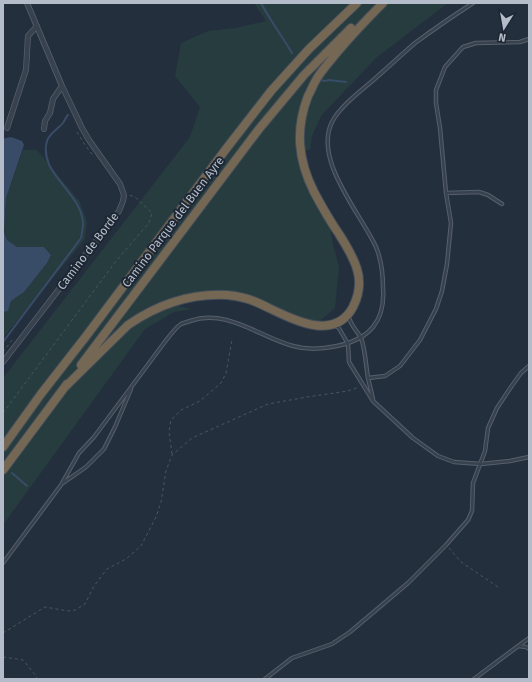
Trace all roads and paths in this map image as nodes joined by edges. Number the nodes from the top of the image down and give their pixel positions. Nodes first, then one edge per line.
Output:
1 (26, 3) edge
2 (357, 3) edge
3 (378, 3) edge
4 (384, 3) edge
5 (473, 3) edge
6 (37, 26) junction
7 (529, 39) edge
8 (62, 86) junction
9 (7, 128) dead end
10 (44, 129) dead end
11 (77, 131) dead end
12 (95, 159) dead end
13 (446, 192) junction
14 (124, 195) junction
15 (502, 204) dead end
16 (350, 311) junction
17 (330, 324) junction
18 (17, 334) dead end
19 (361, 338) junction
20 (232, 340) dead end
21 (348, 344) junction
22 (3, 352) edge
23 (3, 362) edge
24 (529, 366) edge
25 (368, 378) junction
26 (134, 384) junction
27 (364, 385) junction
28 (65, 387) junction
29 (373, 401) junction
30 (3, 413) edge
31 (3, 447) edge
32 (172, 455) junction
33 (529, 457) edge
34 (481, 464) junction
35 (3, 470) edge
36 (61, 485) junction
37 (446, 545) junction
38 (3, 563) edge
39 (498, 587) dead end
40 (3, 633) edge
41 (529, 638) edge
42 (517, 646) junction
43 (529, 648) edge
44 (3, 657) edge
45 (37, 679) edge
46 (265, 679) edge
47 (474, 679) edge

1 - 6 street
2 - 31 highway, Camino Parque del Buen Ayre
3 - 28 highway, Camino Parque del Buen Ayre
4 - 16 highway
5 - 19 lane
6 - 8 street
6 - 9 street
7 - 13 lane
8 - 10 street
8 - 14 street
11 - 12 path
13 - 15 lane
13 - 25 lane
14 - 23 street, Camino de Borde
14 - 30 path
16 - 17 highway
16 - 19 lane
17 - 21 lane
17 - 28 highway
18 - 22 path
19 - 21 lane
19 - 25 lane
20 - 32 path
21 - 26 lane
21 - 27 lane
24 - 34 lane
25 - 29 lane
26 - 36 lane
26 - 36 lane
27 - 29 lane
27 - 32 path
28 - 35 highway, Camino Parque del Buen Ayre
29 - 34 lane
32 - 40 path
33 - 34 lane
34 - 37 lane
36 - 38 lane
37 - 39 path
37 - 46 lane
41 - 42 lane
42 - 43 lane
42 - 47 lane
44 - 45 path

